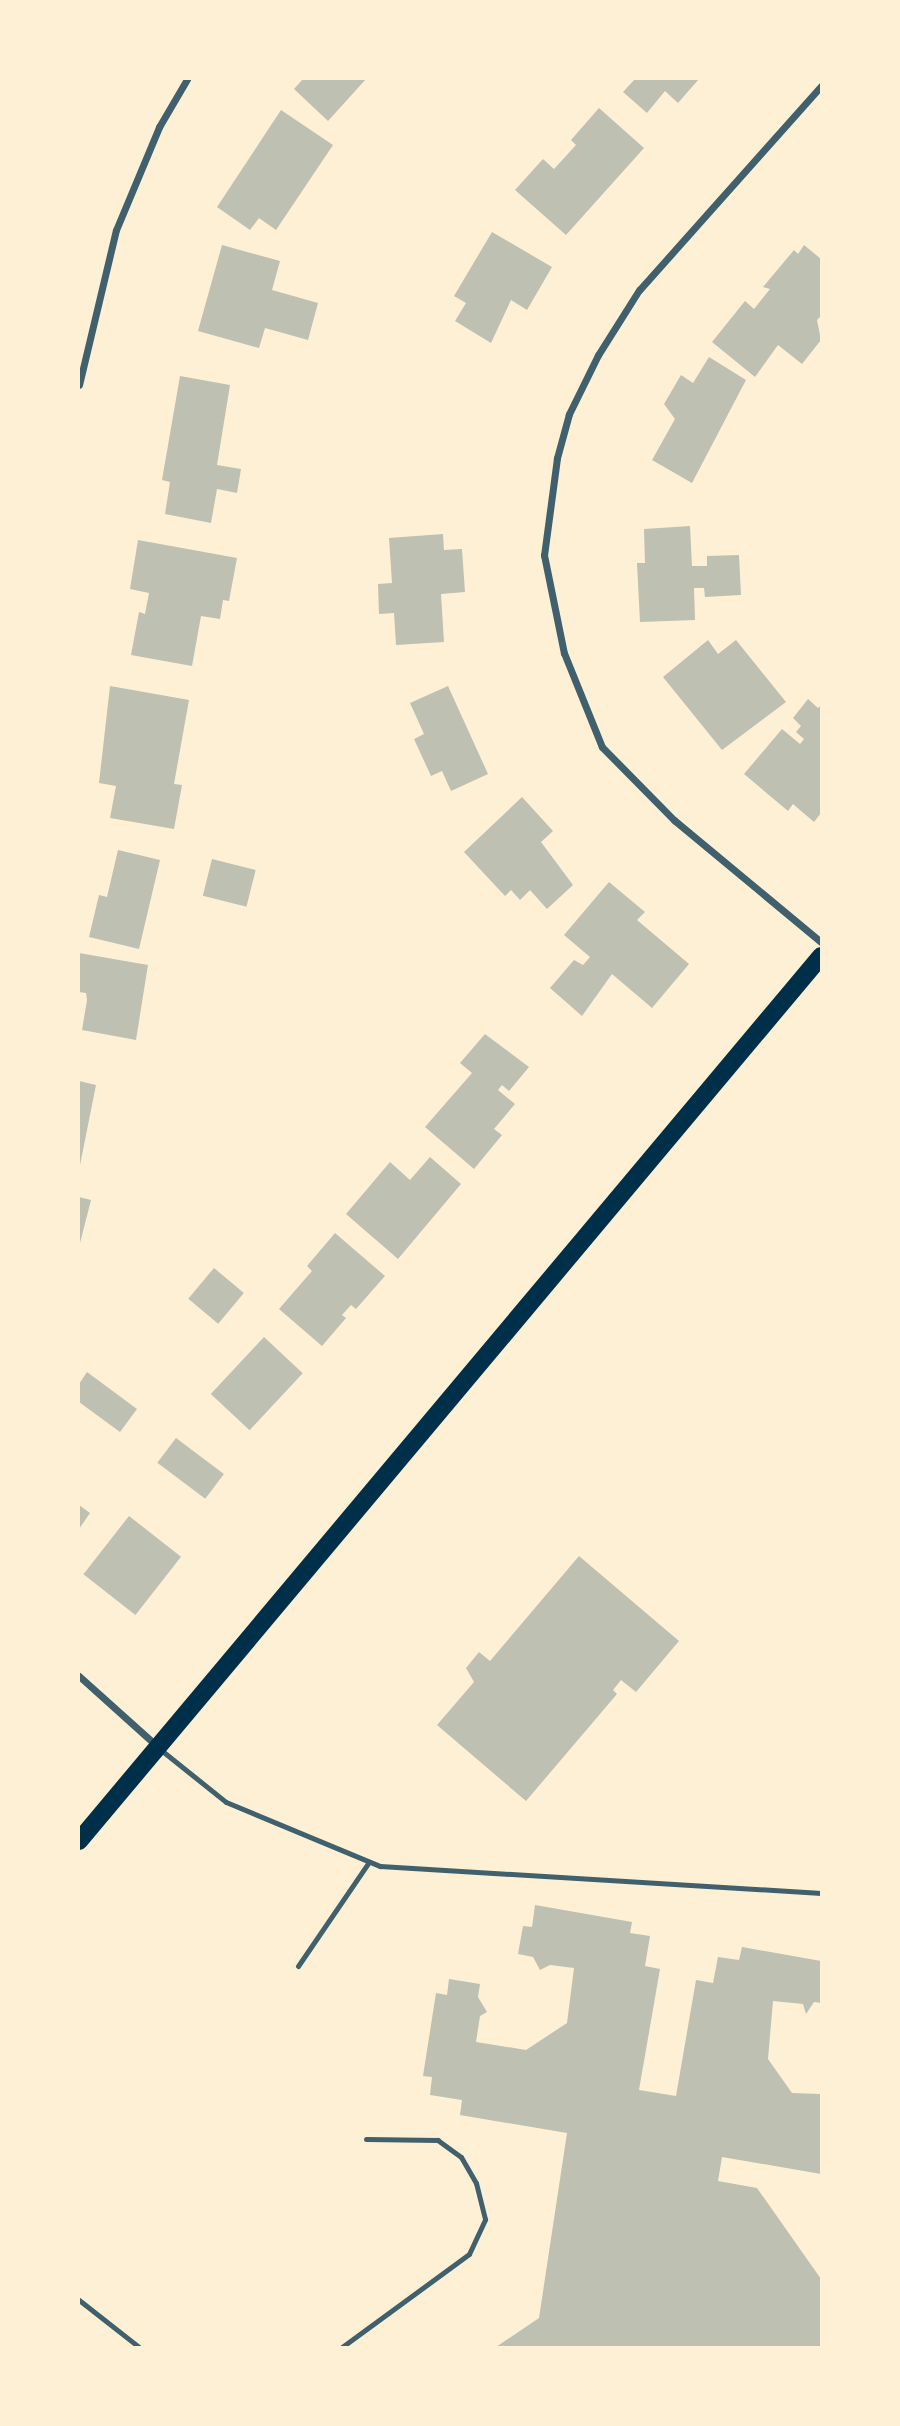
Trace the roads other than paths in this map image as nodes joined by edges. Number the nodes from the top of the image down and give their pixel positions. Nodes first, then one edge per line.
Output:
1 (187, 79) edge
2 (821, 86) edge
3 (79, 385) edge
4 (821, 942) edge
5 (821, 956) edge
6 (79, 1676) edge
7 (156, 1745) junction
8 (79, 1841) edge
9 (369, 1862) junction
10 (821, 1893) edge
11 (298, 1966) dead end
12 (366, 2139) dead end
13 (79, 2300) edge
14 (139, 2347) edge
15 (342, 2347) edge

1 - 3 street
2 - 4 street
5 - 7 main road
6 - 7 street
7 - 8 main road
7 - 9 lane
9 - 10 lane
9 - 11 lane
12 - 15 lane
13 - 14 lane

